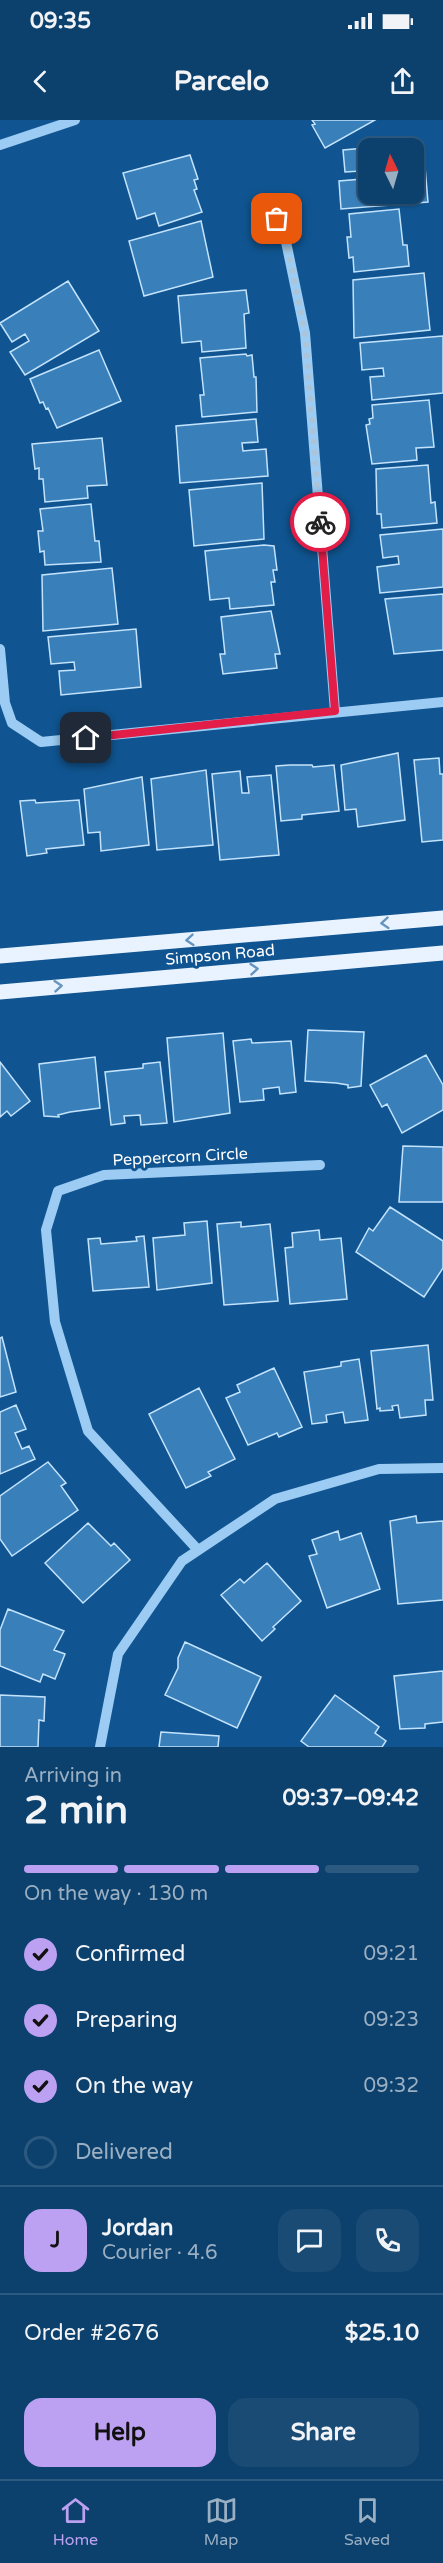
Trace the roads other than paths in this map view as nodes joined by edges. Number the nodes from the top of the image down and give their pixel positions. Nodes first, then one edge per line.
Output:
1 (75, 120) edge
2 (0, 145) edge
3 (269, 201) dead end
4 (0, 649) edge
5 (443, 702) edge
6 (335, 711) junction
7 (443, 918) edge
8 (443, 953) edge
9 (0, 956) edge
10 (0, 992) edge
11 (320, 1165) dead end
12 (443, 1468) edge
13 (198, 1550) junction
14 (100, 1747) edge

1 - 2 street
3 - 6 street
4 - 6 street
5 - 6 street
7 -> 9 main road, Simpson Road
10 -> 8 main road, Simpson Road
11 - 13 street, Peppercorn Circle
12 - 13 street
13 - 14 street

